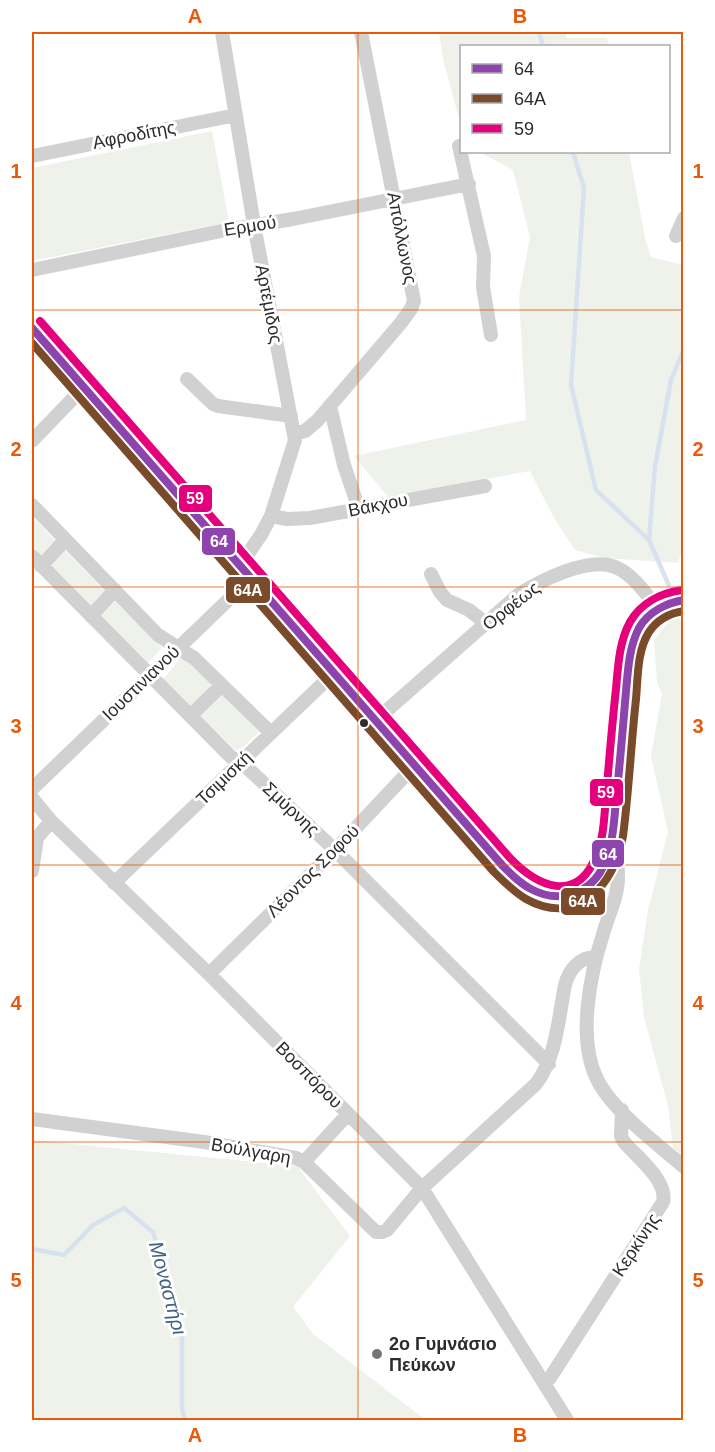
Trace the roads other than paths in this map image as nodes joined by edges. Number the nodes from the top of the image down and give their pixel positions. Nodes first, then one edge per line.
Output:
1 (222, 32) edge
2 (361, 32) edge
3 (236, 115) junction
4 (459, 146) dead end
5 (460, 150) edge
6 (461, 153) edge
7 (32, 156) edge
8 (469, 184) junction
9 (394, 199) junction
10 (684, 218) edge
11 (254, 225) junction
12 (676, 236) dead end
13 (32, 270) edge
14 (32, 328) edge
15 (491, 335) dead end
16 (187, 379) dead end
17 (84, 387) junction
18 (330, 406) junction
19 (291, 417) junction
20 (294, 434) junction
21 (32, 441) edge
22 (485, 486) dead end
23 (32, 505) edge
24 (358, 509) junction
25 (271, 516) junction
26 (65, 540) junction
27 (36, 561) edge
28 (246, 572) junction
29 (431, 574) dead end
30 (115, 590) junction
31 (670, 604) edge
32 (91, 616) junction
33 (487, 624) junction
34 (178, 647) junction
35 (335, 672) junction
36 (149, 675) junction
37 (222, 685) junction
38 (190, 716) junction
39 (376, 720) junction
40 (271, 733) junction
41 (241, 762) junction
42 (415, 765) junction
43 (32, 789) edge
44 (32, 798) edge
45 (51, 821) junction
46 (335, 850) junction
47 (608, 852) junction
48 (32, 871) edge
49 (114, 883) junction
50 (596, 957) junction
51 (209, 974) junction
52 (549, 1064) junction
53 (622, 1110) junction
54 (348, 1114) junction
55 (32, 1119) edge
56 (304, 1162) junction
57 (684, 1167) edge
58 (422, 1188) junction
59 (547, 1382) junction
60 (567, 1420) edge

1 - 3 street, Αρτέμιδος
2 - 9 street, Απόλλωνος
3 - 7 street, Αφροδίτης
3 - 11 street, Αρτέμιδος
4 - 5 street
6 - 8 street
8 - 9 street, Ερμού
8 - 15 street
9 - 11 street, Ερμού
9 - 18 street, Απόλλωνος
10 - 12 street
11 - 13 street, Ερμού
11 - 19 street, Αρτέμιδος
14 - 17 main road
16 - 19 street
17 - 21 street
17 - 28 main road
18 - 20 street, Απόλλωνος
18 - 24 street
19 - 20 street, Αρτέμιδος
20 - 25 street, Αρτέμιδος
22 - 24 street, Βάκχου
23 - 26 street
24 - 25 street, Βάκχου
25 - 28 street, Αρτέμιδος
26 - 27 street
26 - 30 street
27 - 32 street, Σμύρνης
28 - 34 street, Ιουστινιανού
28 - 35 main road
29 - 33 street
30 - 32 street
30 - 34 street
31 - 33 street, Ορφέως
31 - 47 main road
32 - 36 street, Σμύρνης
33 - 39 street, Ορφέως
34 - 36 street, Ιουστινιανού
34 - 37 street
35 - 39 main road
35 - 40 street, Τσιμισκή
36 - 38 street, Σμύρνης
36 - 43 street, Ιουστινιανού
37 - 38 street
37 - 40 street
38 - 41 street, Σμύρνης
39 - 42 main road
40 - 41 street, Τσιμισκή
41 - 46 street, Σμύρνης
41 - 49 street, Τσιμισκή
42 - 46 street, Λέοντος Σοφού
42 - 47 main road
44 - 45 street, Βοσπόρου
45 - 48 street
45 - 49 street, Βοσπόρου
46 - 51 street, Λέοντος Σοφού
46 - 52 street, Σμύρνης
47 - 50 street
49 - 51 street, Βοσπόρου
50 - 52 street
50 - 53 street
51 - 54 street, Βοσπόρου
52 - 58 street
53 - 57 street
53 - 59 street, Κερκίνης
54 - 56 street
54 - 58 street, Βοσπόρου
55 - 56 street, Βούλγαρη
56 - 58 street, Βούλγαρη
58 - 59 street, Βοσπόρου
59 - 60 street, Βοσπόρου

